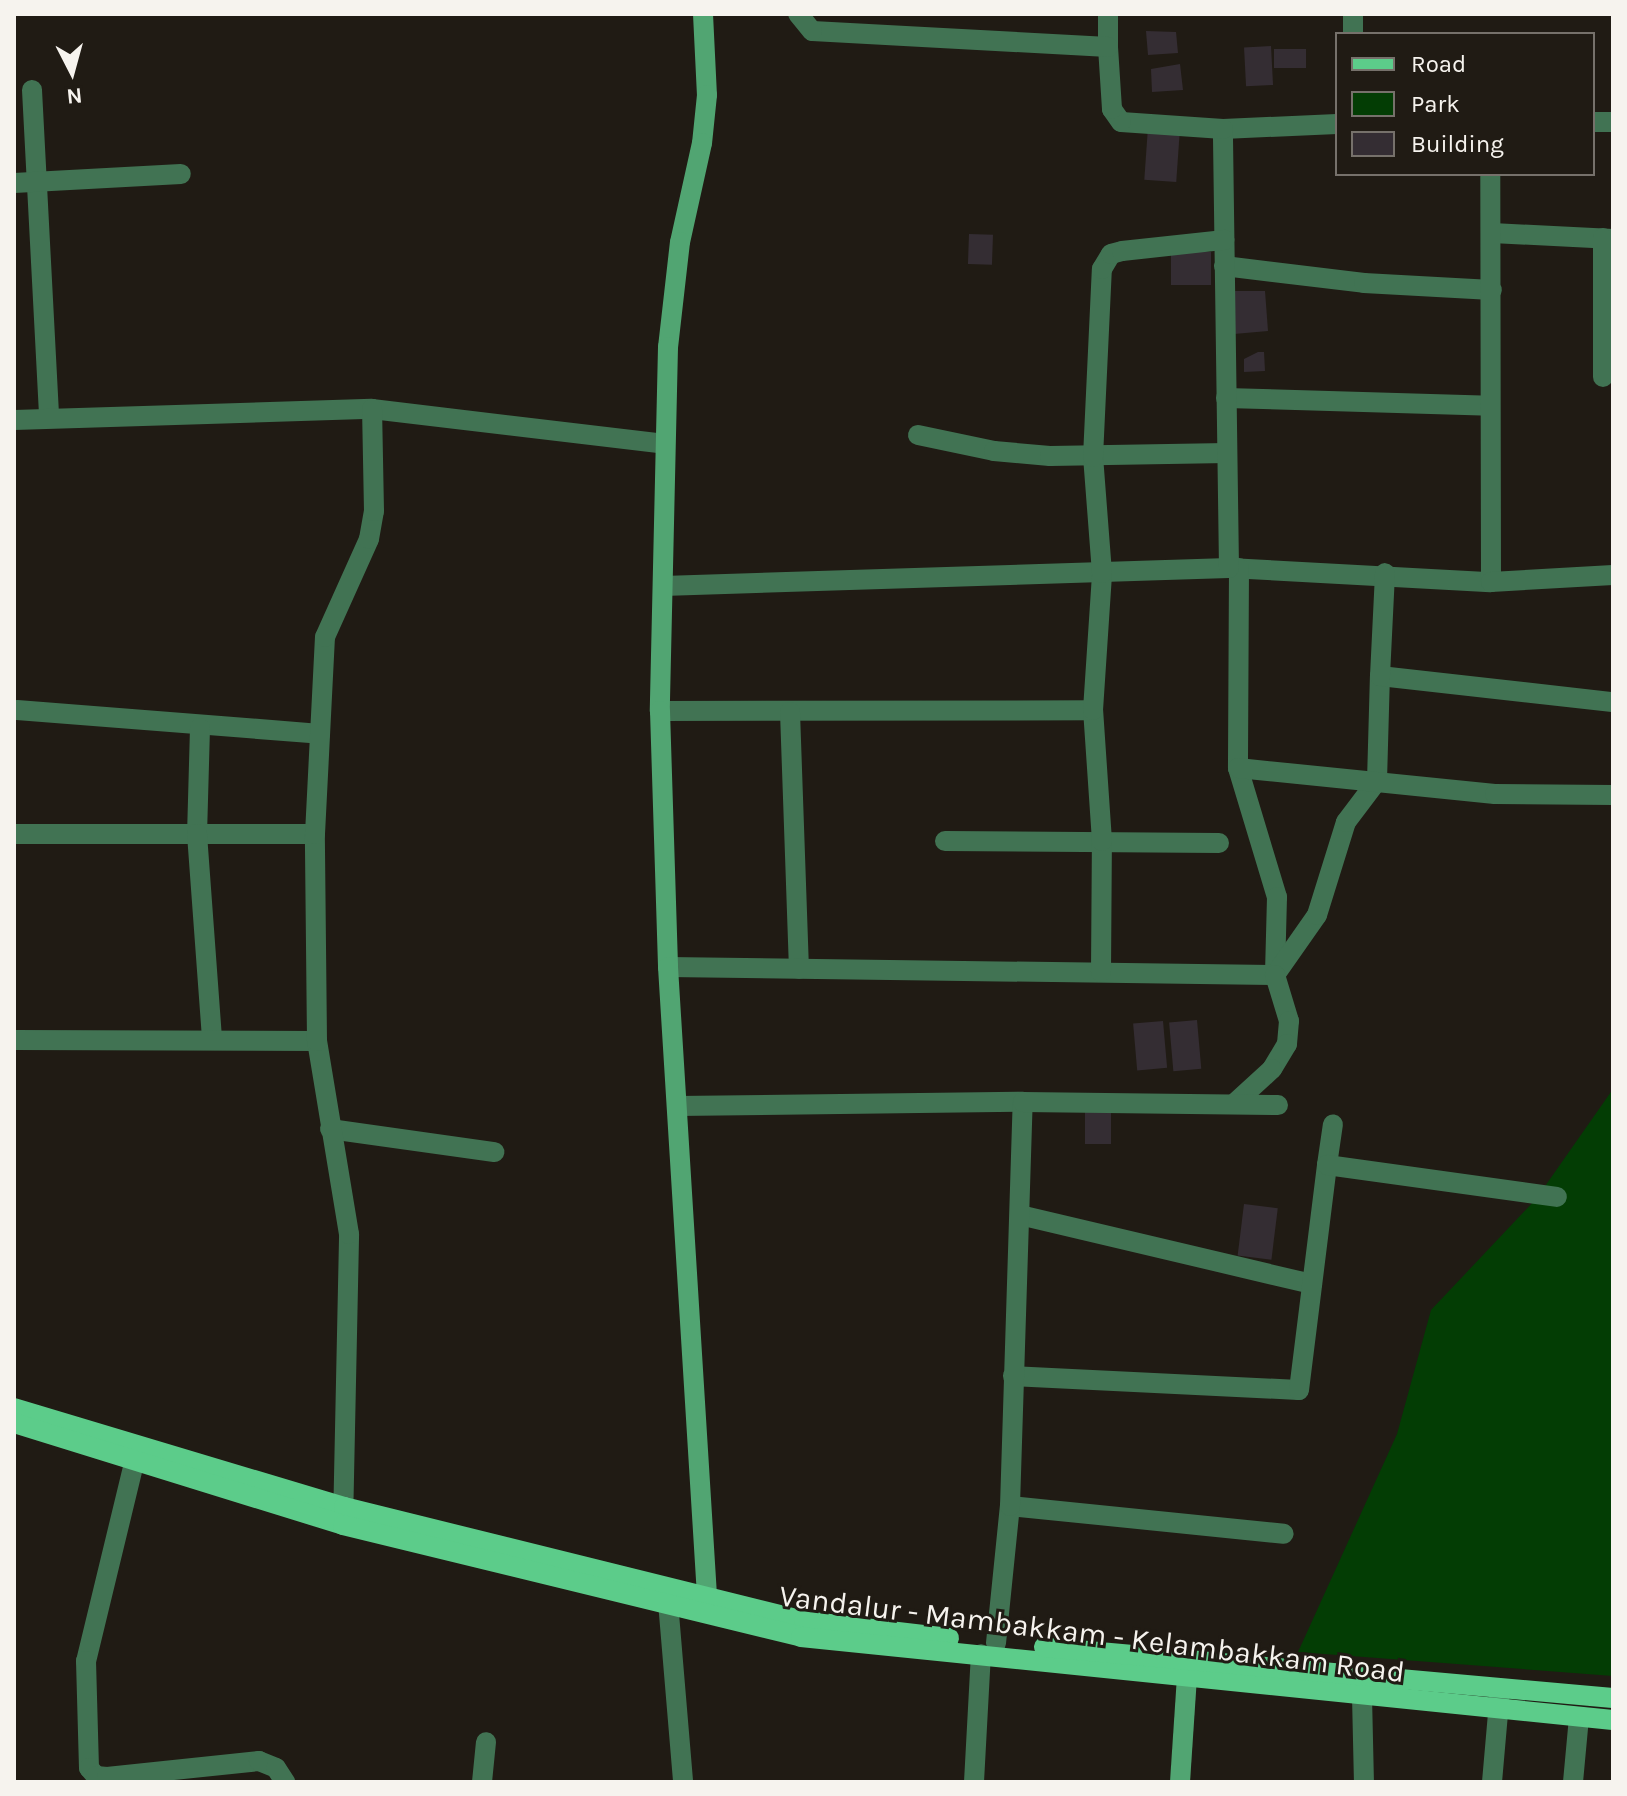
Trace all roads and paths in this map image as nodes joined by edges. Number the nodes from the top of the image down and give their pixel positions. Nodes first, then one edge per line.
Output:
1 (703, 14) edge
2 (798, 14) edge
3 (1108, 14) edge
4 (1108, 47) junction
5 (32, 90) dead end
6 (1335, 124) edge
7 (1223, 129) junction
8 (181, 174) dead end
9 (1490, 176) edge
10 (36, 182) junction
11 (14, 183) edge
12 (1492, 233) junction
13 (1608, 238) edge
14 (1224, 240) junction
15 (1224, 266) junction
16 (1492, 290) junction
17 (1603, 377) dead end
18 (1226, 398) junction
19 (1490, 406) junction
20 (372, 409) junction
21 (49, 418) junction
22 (14, 420) edge
23 (918, 435) dead end
24 (665, 444) junction
25 (1227, 453) junction
26 (1093, 457) junction
27 (1234, 568) junction
28 (1102, 573) junction
29 (1385, 573) junction
30 (1613, 575) edge
31 (1491, 582) junction
32 (663, 586) junction
33 (1380, 676) junction
34 (1613, 702) edge
35 (17, 710) dead end
36 (1093, 710) junction
37 (660, 711) junction
38 (790, 712) junction
39 (200, 728) junction
40 (320, 734) junction
41 (1238, 768) junction
42 (1377, 781) junction
43 (1613, 795) edge
44 (14, 834) edge
45 (197, 834) junction
46 (315, 834) junction
47 (945, 841) dead end
48 (1102, 841) junction
49 (1219, 843) dead end
50 (668, 967) junction
51 (799, 969) junction
52 (1101, 972) junction
53 (1275, 975) junction
54 (212, 1039) junction
55 (14, 1040) edge
56 (317, 1041) junction
57 (1023, 1102) junction
58 (1236, 1102) junction
59 (1278, 1105) dead end
60 (677, 1106) junction
61 (1333, 1124) dead end
62 (330, 1129) junction
63 (494, 1152) dead end
64 (1327, 1165) junction
65 (1557, 1197) dead end
66 (1024, 1216) junction
67 (1312, 1284) junction
68 (1013, 1376) junction
69 (14, 1408) edge
70 (14, 1423) edge
71 (135, 1459) junction
72 (1010, 1506) junction
73 (344, 1516) junction
74 (1284, 1534) dead end
75 (667, 1595) junction
76 (708, 1604) junction
77 (988, 1649) junction
78 (1188, 1665) junction
79 (1500, 1687) junction
80 (1362, 1696) junction
81 (1613, 1698) edge
82 (1499, 1710) junction
83 (1579, 1717) junction
84 (1613, 1720) edge
85 (486, 1742) dead end
86 (285, 1782) edge
87 (482, 1782) edge
88 (683, 1782) edge
89 (974, 1782) edge
90 (1180, 1782) edge
91 (1364, 1782) edge
92 (1492, 1782) edge
93 (1573, 1782) edge

1 - 24 street
2 - 4 street
3 - 4 street
4 - 7 street
5 - 10 street
6 - 7 street
7 - 14 street
8 - 10 street
9 - 12 street
10 - 11 street
10 - 21 street
12 - 13 street
12 - 16 street
13 - 17 street
14 - 15 street
14 - 26 street
15 - 16 street
15 - 18 street
16 - 19 street
18 - 19 street
18 - 25 street
19 - 31 street
20 - 21 street
20 - 24 street
20 - 40 street
21 - 22 street
23 - 26 street
24 - 32 street
25 - 26 street
25 - 27 street
26 - 28 street
27 - 28 street
27 - 29 street
27 - 41 street
28 - 32 street
28 - 36 street
29 - 31 street
29 - 33 street
30 - 31 street
32 - 37 street
33 - 34 street
33 - 42 street
35 - 39 street
36 - 38 street
36 - 48 street
37 - 38 street
37 - 50 street
38 - 51 street
39 - 40 street
39 - 45 street
40 - 46 street
41 - 42 street
41 - 53 street
42 - 43 street
42 - 53 street
44 - 45 street
45 - 46 street
45 - 54 street
46 - 56 street
47 - 48 street
48 - 49 street
48 - 52 street
50 - 51 street
50 - 60 street
51 - 52 street
52 - 53 street
53 - 58 street
54 - 55 street
54 - 56 street
56 - 62 street
57 - 58 street
57 - 60 street
57 - 66 street
58 - 59 street
60 - 76 street
61 - 64 street
62 - 63 street
62 - 73 street
64 - 65 street
64 - 67 street
66 - 67 street
66 - 68 street
67 - 68 street
68 - 72 street
69 - 73 main road, Vandalur - Mambakkam - Kelambakkam Road
70 - 71 main road, Vandalur - Mambakkam - Kelambakkam Road
71 - 73 main road, Vandalur - Mambakkam - Kelambakkam Road
71 - 86 street
72 - 74 street
72 - 77 street
73 - 75 main road, Vandalur - Mambakkam - Kelambakkam Road
75 - 76 main road, Vandalur - Mambakkam - Kelambakkam Road
75 - 88 street
76 - 77 main road, Vandalur - Mambakkam - Kelambakkam Road
77 - 78 main road, Vandalur - Mambakkam - Kelambakkam Road
77 - 89 street
78 - 79 main road, Vandalur - Mambakkam - Kelambakkam Road
78 - 80 main road, Vandalur - Mambakkam - Kelambakkam Road
78 - 90 street
79 - 81 main road, Vandalur - Mambakkam - Kelambakkam Road
79 - 82 street
80 - 82 main road, Vandalur - Mambakkam - Kelambakkam Road
80 - 91 street
82 - 83 main road, Vandalur - Mambakkam - Kelambakkam Road
82 - 92 street
83 - 84 main road, Vandalur - Mambakkam - Kelambakkam Road
83 - 93 street
85 - 87 street

